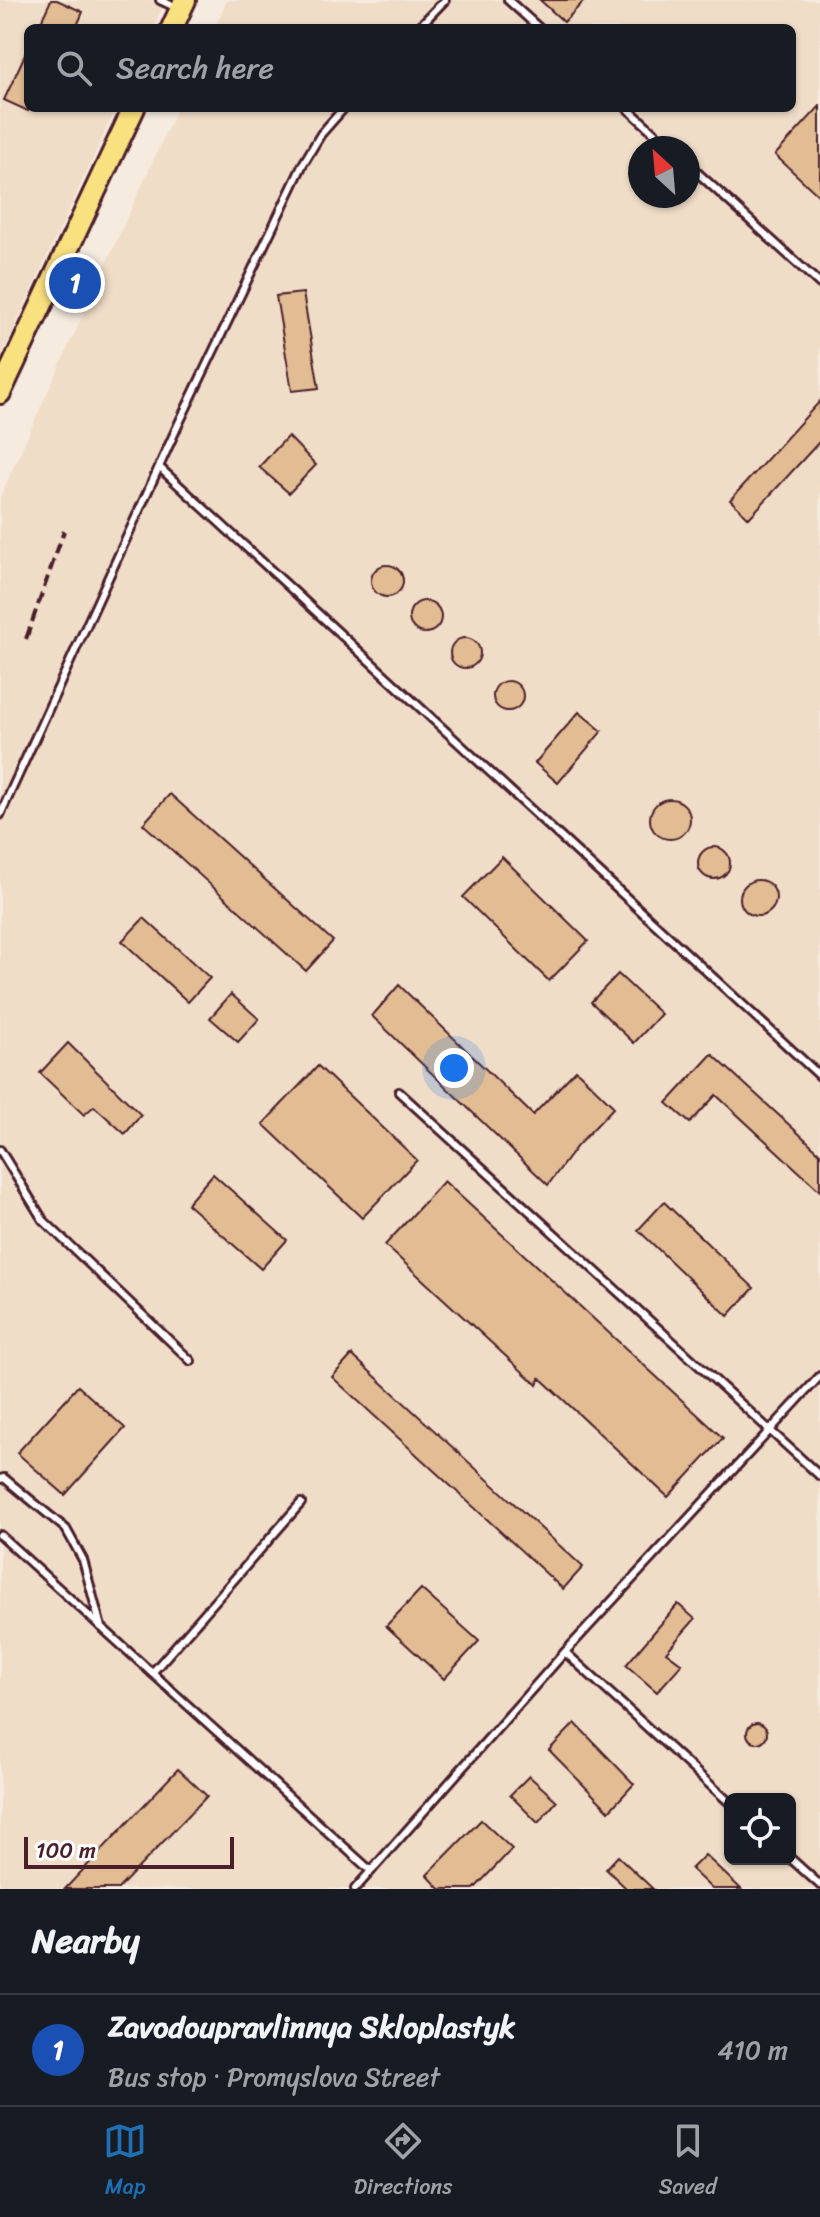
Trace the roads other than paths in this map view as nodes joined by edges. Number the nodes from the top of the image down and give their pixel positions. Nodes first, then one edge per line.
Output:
1 (160, 0) edge
2 (445, 0) edge
3 (508, 0) edge
4 (179, 12) edge
5 (422, 24) edge
6 (535, 24) edge
7 (132, 112) edge
8 (340, 112) edge
9 (631, 112) edge
10 (658, 136) edge
11 (700, 175) edge
12 (820, 284) edge
13 (0, 393) edge
14 (159, 467) junction
15 (0, 815) edge
16 (820, 1076) edge
17 (399, 1092) dead end
18 (0, 1150) edge
19 (191, 1361) dead end
20 (820, 1376) edge
21 (770, 1430) junction
22 (820, 1476) edge
23 (0, 1479) edge
24 (301, 1503) dead end
25 (0, 1535) edge
26 (101, 1627) junction
27 (565, 1652) junction
28 (152, 1673) junction
29 (724, 1798) edge
30 (796, 1863) edge
31 (371, 1871) junction
32 (820, 1885) edge
33 (355, 1889) edge

1 - 4 lane
2 - 5 lane
3 - 6 lane
7 - 13 main road
8 - 14 lane
9 - 10 lane
11 - 12 lane
14 - 15 lane
14 - 16 lane
17 - 21 lane
18 - 19 lane
20 - 21 lane
21 - 22 lane
21 - 27 lane
23 - 26 lane
24 - 28 lane
25 - 26 lane
26 - 28 lane
27 - 29 lane
27 - 31 lane
28 - 31 lane
30 - 32 lane
31 - 33 lane

